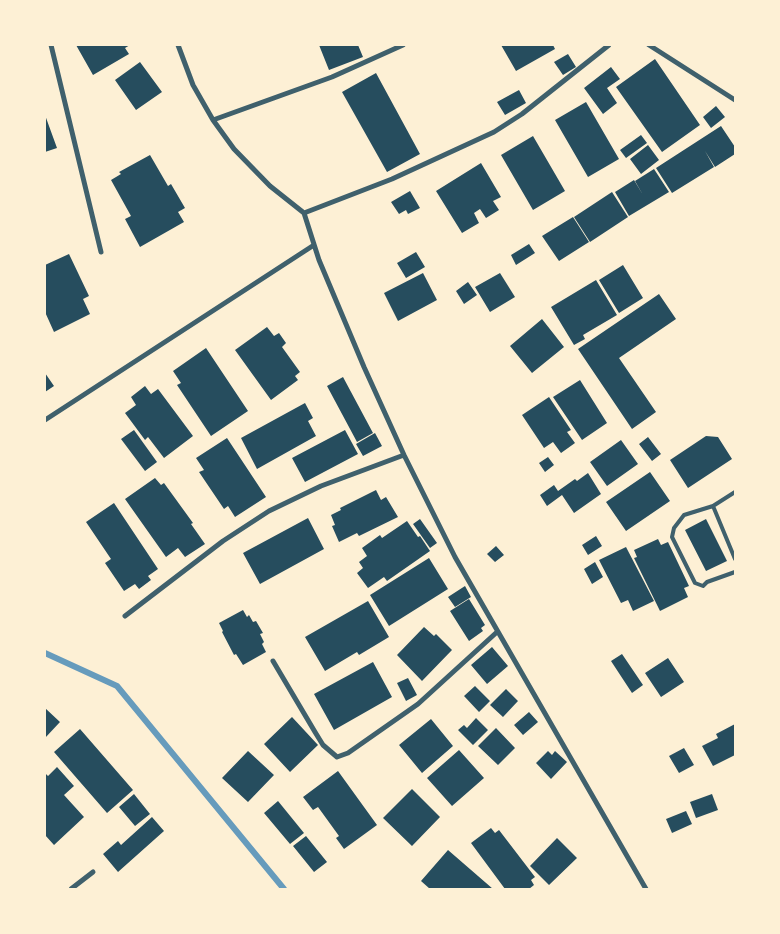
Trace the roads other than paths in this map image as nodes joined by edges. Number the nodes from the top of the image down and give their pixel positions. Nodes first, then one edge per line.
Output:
1 (51, 45) edge
2 (178, 45) edge
3 (403, 45) edge
4 (609, 45) edge
5 (649, 45) edge
6 (735, 100) edge
7 (213, 120) junction
8 (304, 213) junction
9 (314, 245) junction
10 (102, 252) dead end
11 (45, 420) edge
12 (404, 455) junction
13 (735, 492) edge
14 (713, 506) junction
15 (735, 559) edge
16 (735, 572) edge
17 (125, 616) dead end
18 (497, 632) junction
19 (273, 661) dead end
20 (93, 872) dead end
21 (71, 889) edge
22 (646, 889) edge

1 - 10 street
2 - 7 street
3 - 7 street
4 - 8 street
5 - 6 street
7 - 8 street
8 - 9 street
9 - 11 street
9 - 12 street
12 - 17 street
12 - 18 street
13 - 14 lane
14 - 15 lane
14 - 16 lane
18 - 19 street
18 - 22 street
20 - 21 street

